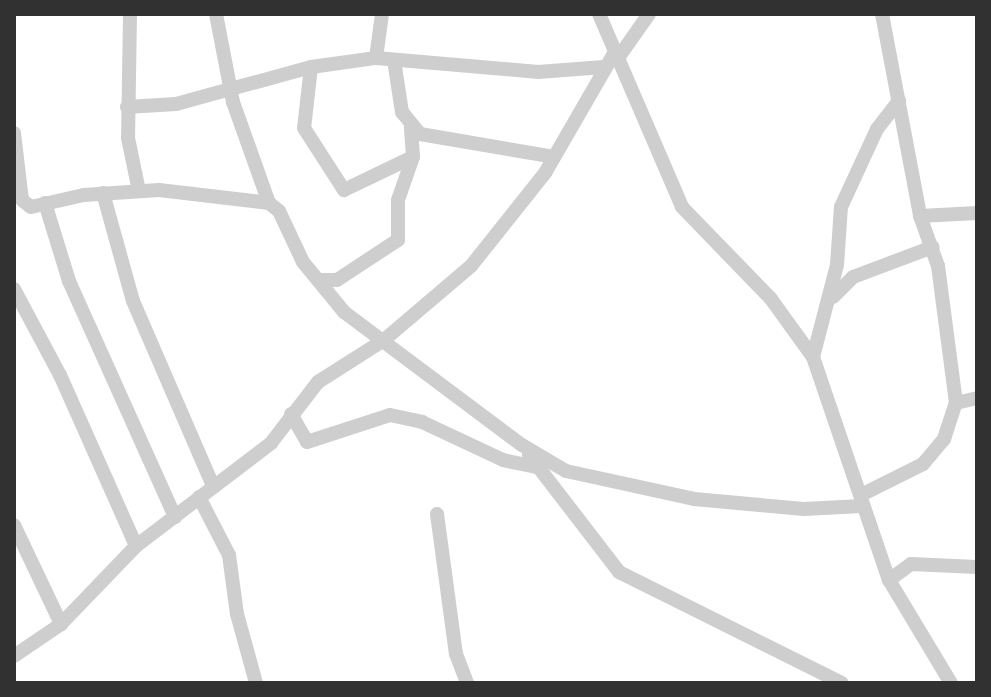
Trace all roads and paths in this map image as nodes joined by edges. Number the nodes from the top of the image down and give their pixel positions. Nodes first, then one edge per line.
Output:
1 (130, 14) edge
2 (216, 14) edge
3 (382, 14) edge
4 (599, 14) edge
5 (649, 14) edge
6 (882, 14) edge
7 (617, 55) junction
8 (376, 58) junction
9 (394, 60) junction
10 (311, 67) junction
11 (604, 67) junction
12 (229, 86) junction
13 (899, 101) junction
14 (127, 107) junction
15 (411, 127) junction
16 (14, 133) edge
17 (413, 157) junction
18 (554, 157) junction
19 (139, 191) junction
20 (103, 193) junction
21 (45, 203) junction
22 (269, 203) junction
23 (19, 206) edge
24 (977, 213) edge
25 (920, 216) junction
26 (933, 247) junction
27 (318, 280) junction
28 (14, 289) edge
29 (827, 304) junction
30 (384, 340) junction
31 (813, 357) junction
32 (977, 398) edge
33 (956, 403) junction
34 (291, 414) junction
35 (522, 445) junction
36 (537, 467) junction
37 (213, 486) junction
38 (199, 497) junction
39 (864, 499) junction
40 (437, 514) dead end
41 (175, 517) junction
42 (14, 525) edge
43 (136, 546) junction
44 (977, 567) edge
45 (889, 580) junction
46 (61, 624) junction
47 (14, 656) edge
48 (461, 682) edge
49 (256, 683) edge
50 (842, 683) edge
51 (951, 683) edge

1 - 14 street
2 - 12 street
3 - 8 street
4 - 7 street
5 - 7 street
6 - 13 street
7 - 11 street
7 - 31 street
8 - 9 street
8 - 10 street
9 - 11 street
9 - 15 street
10 - 12 street
10 - 17 street
11 - 18 street
12 - 14 street
12 - 22 street
13 - 25 street
13 - 29 street
14 - 19 street
15 - 17 street
15 - 18 street
16 - 23 street
17 - 27 street
18 - 30 street
19 - 20 street
19 - 22 street
20 - 21 street
20 - 37 street
21 - 23 street
21 - 41 street
22 - 27 street
24 - 25 street
25 - 26 street
26 - 29 street
26 - 33 street
27 - 30 street
28 - 43 street
29 - 31 street
30 - 34 street
30 - 35 street
31 - 39 street
32 - 33 street
33 - 39 street
34 - 36 street
34 - 37 street
35 - 36 street
35 - 39 street
36 - 50 street
37 - 38 street
38 - 41 street
38 - 49 street
39 - 45 street
40 - 48 street
41 - 43 street
42 - 46 street
43 - 46 street
44 - 45 street
45 - 51 street
46 - 47 street

